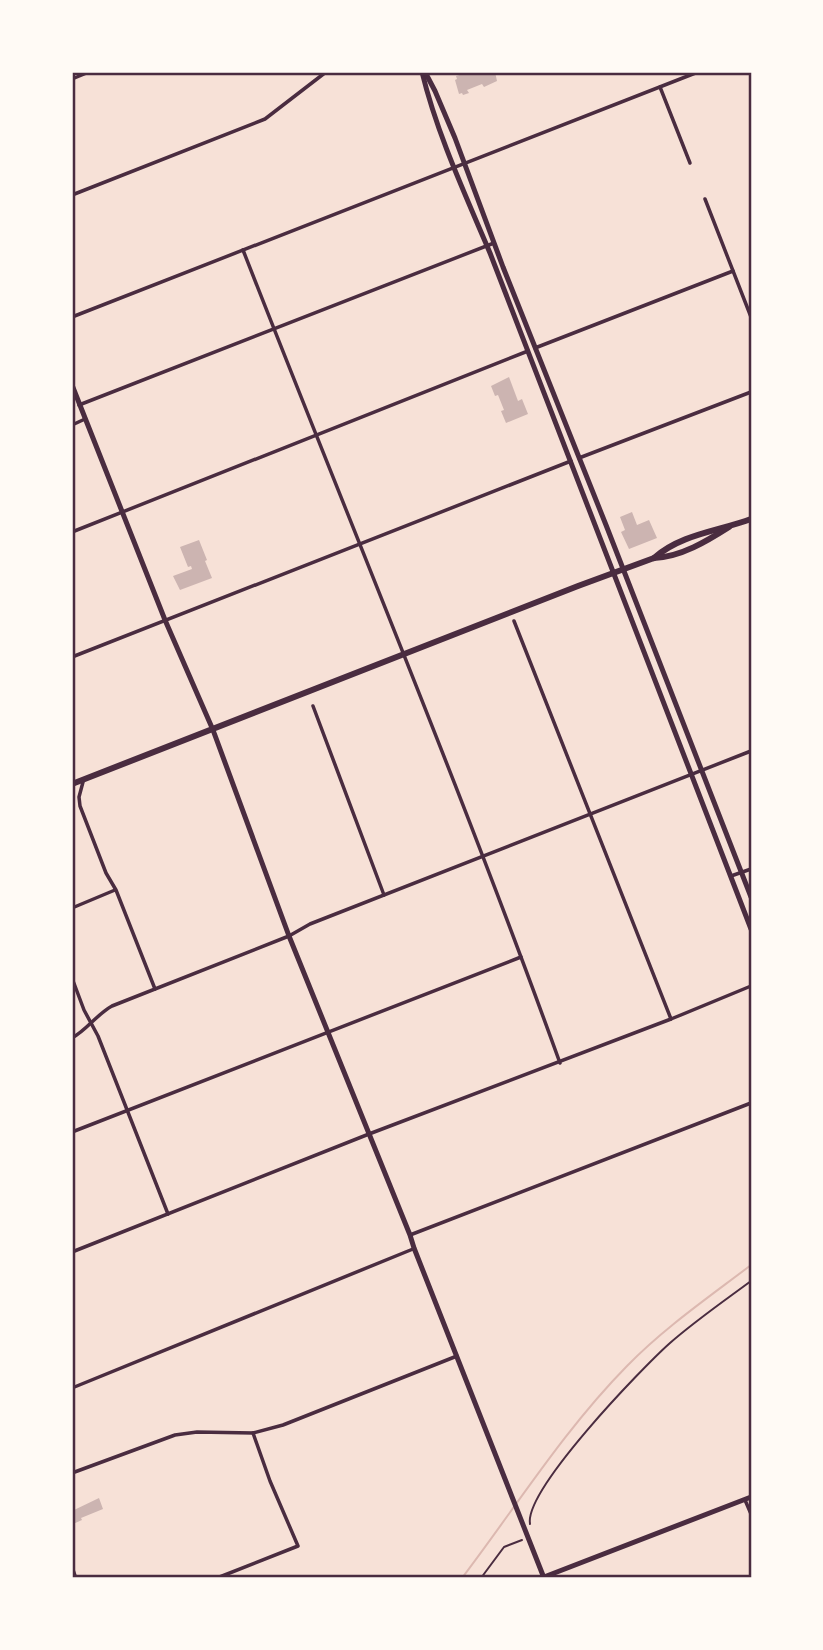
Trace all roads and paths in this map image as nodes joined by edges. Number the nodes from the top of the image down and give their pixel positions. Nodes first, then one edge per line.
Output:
1 (89, 72) edge
2 (326, 72) edge
3 (423, 72) edge
4 (698, 72) edge
5 (72, 79) edge
6 (659, 86) junction
7 (465, 163) junction
8 (690, 163) dead end
9 (454, 167) junction
10 (72, 195) edge
11 (705, 199) dead end
12 (494, 243) junction
13 (487, 246) junction
14 (243, 250) junction
15 (733, 271) junction
16 (72, 317) edge
17 (751, 317) edge
18 (274, 329) junction
19 (535, 348) junction
20 (528, 351) junction
21 (72, 385) edge
22 (751, 392) edge
23 (79, 405) junction
24 (85, 419) junction
25 (72, 425) edge
26 (317, 436) junction
27 (579, 458) junction
28 (571, 461) junction
29 (122, 512) junction
30 (751, 519) edge
31 (72, 532) edge
32 (359, 544) junction
33 (624, 570) junction
34 (613, 573) junction
35 (164, 620) junction
36 (514, 621) dead end
37 (403, 655) junction
38 (72, 657) edge
39 (313, 706) dead end
40 (213, 730) junction
41 (751, 751) edge
42 (702, 771) junction
43 (691, 775) junction
44 (83, 779) junction
45 (72, 784) edge
46 (590, 814) junction
47 (482, 857) junction
48 (751, 869) edge
49 (742, 873) junction
50 (731, 876) junction
51 (116, 890) junction
52 (384, 895) junction
53 (751, 897) edge
54 (72, 908) edge
55 (751, 929) edge
56 (289, 936) junction
57 (521, 957) junction
58 (72, 978) edge
59 (751, 986) edge
60 (155, 989) junction
61 (671, 1019) junction
62 (91, 1023) junction
63 (328, 1033) junction
64 (72, 1038) edge
65 (560, 1063) junction
66 (751, 1103) edge
67 (127, 1110) junction
68 (72, 1132) edge
69 (369, 1134) junction
70 (168, 1214) junction
71 (410, 1235) junction
72 (414, 1248) junction
73 (72, 1252) edge
74 (751, 1281) edge
75 (457, 1356) junction
76 (72, 1388) edge
77 (253, 1433) junction
78 (72, 1473) edge
79 (748, 1498) edge
80 (751, 1514) edge
81 (527, 1534) junction
82 (72, 1569) edge
83 (235, 1571) junction
84 (75, 1578) edge
85 (216, 1578) edge
86 (238, 1578) edge
87 (481, 1578) edge
88 (544, 1578) edge

1 - 5 street
2 - 10 street
3 - 7 main road
3 - 9 main road
4 - 6 street
6 - 7 street
6 - 8 street
7 - 9 street
7 - 12 main road
9 - 13 main road
9 - 14 street
11 - 15 street
12 - 13 street
12 - 19 main road
13 - 18 street
13 - 20 main road
14 - 16 street
14 - 18 street
15 - 17 street
15 - 19 street
18 - 23 street
18 - 26 street
19 - 27 main road
20 - 26 street
20 - 28 main road
21 - 23 main road
22 - 27 street
23 - 24 main road
24 - 25 street
24 - 29 main road
26 - 29 street
26 - 32 street
27 - 33 main road
28 - 32 street
28 - 34 main road
29 - 31 street
29 - 35 main road
30 - 33 main road
32 - 35 street
32 - 37 street
33 - 34 main road
33 - 42 main road
34 - 37 main road
34 - 43 main road
35 - 38 street
35 - 40 main road
36 - 46 street
37 - 40 main road
37 - 47 street
39 - 52 street
40 - 44 main road
40 - 56 main road
41 - 42 street
42 - 43 street
42 - 49 main road
43 - 46 street
43 - 50 main road
44 - 45 main road
44 - 51 street
46 - 47 street
46 - 61 street
47 - 52 street
47 - 57 street
48 - 49 street
49 - 50 street
49 - 53 main road
50 - 55 main road
51 - 54 street
51 - 60 street
52 - 56 street
56 - 60 street
56 - 63 main road
57 - 63 street
57 - 65 street
58 - 62 street
59 - 61 street
60 - 62 street
61 - 65 street
62 - 64 street
62 - 67 street
63 - 67 street
63 - 69 main road
65 - 69 street
66 - 71 street
67 - 68 street
67 - 70 street
69 - 70 street
69 - 71 main road
70 - 73 street
71 - 72 main road
72 - 75 main road
72 - 76 street
74 - 81 path
75 - 77 street
75 - 81 main road
77 - 78 street
77 - 83 street
79 - 80 street
79 - 88 main road
81 - 87 path
81 - 88 main road
82 - 84 main road
83 - 85 street
83 - 86 street

